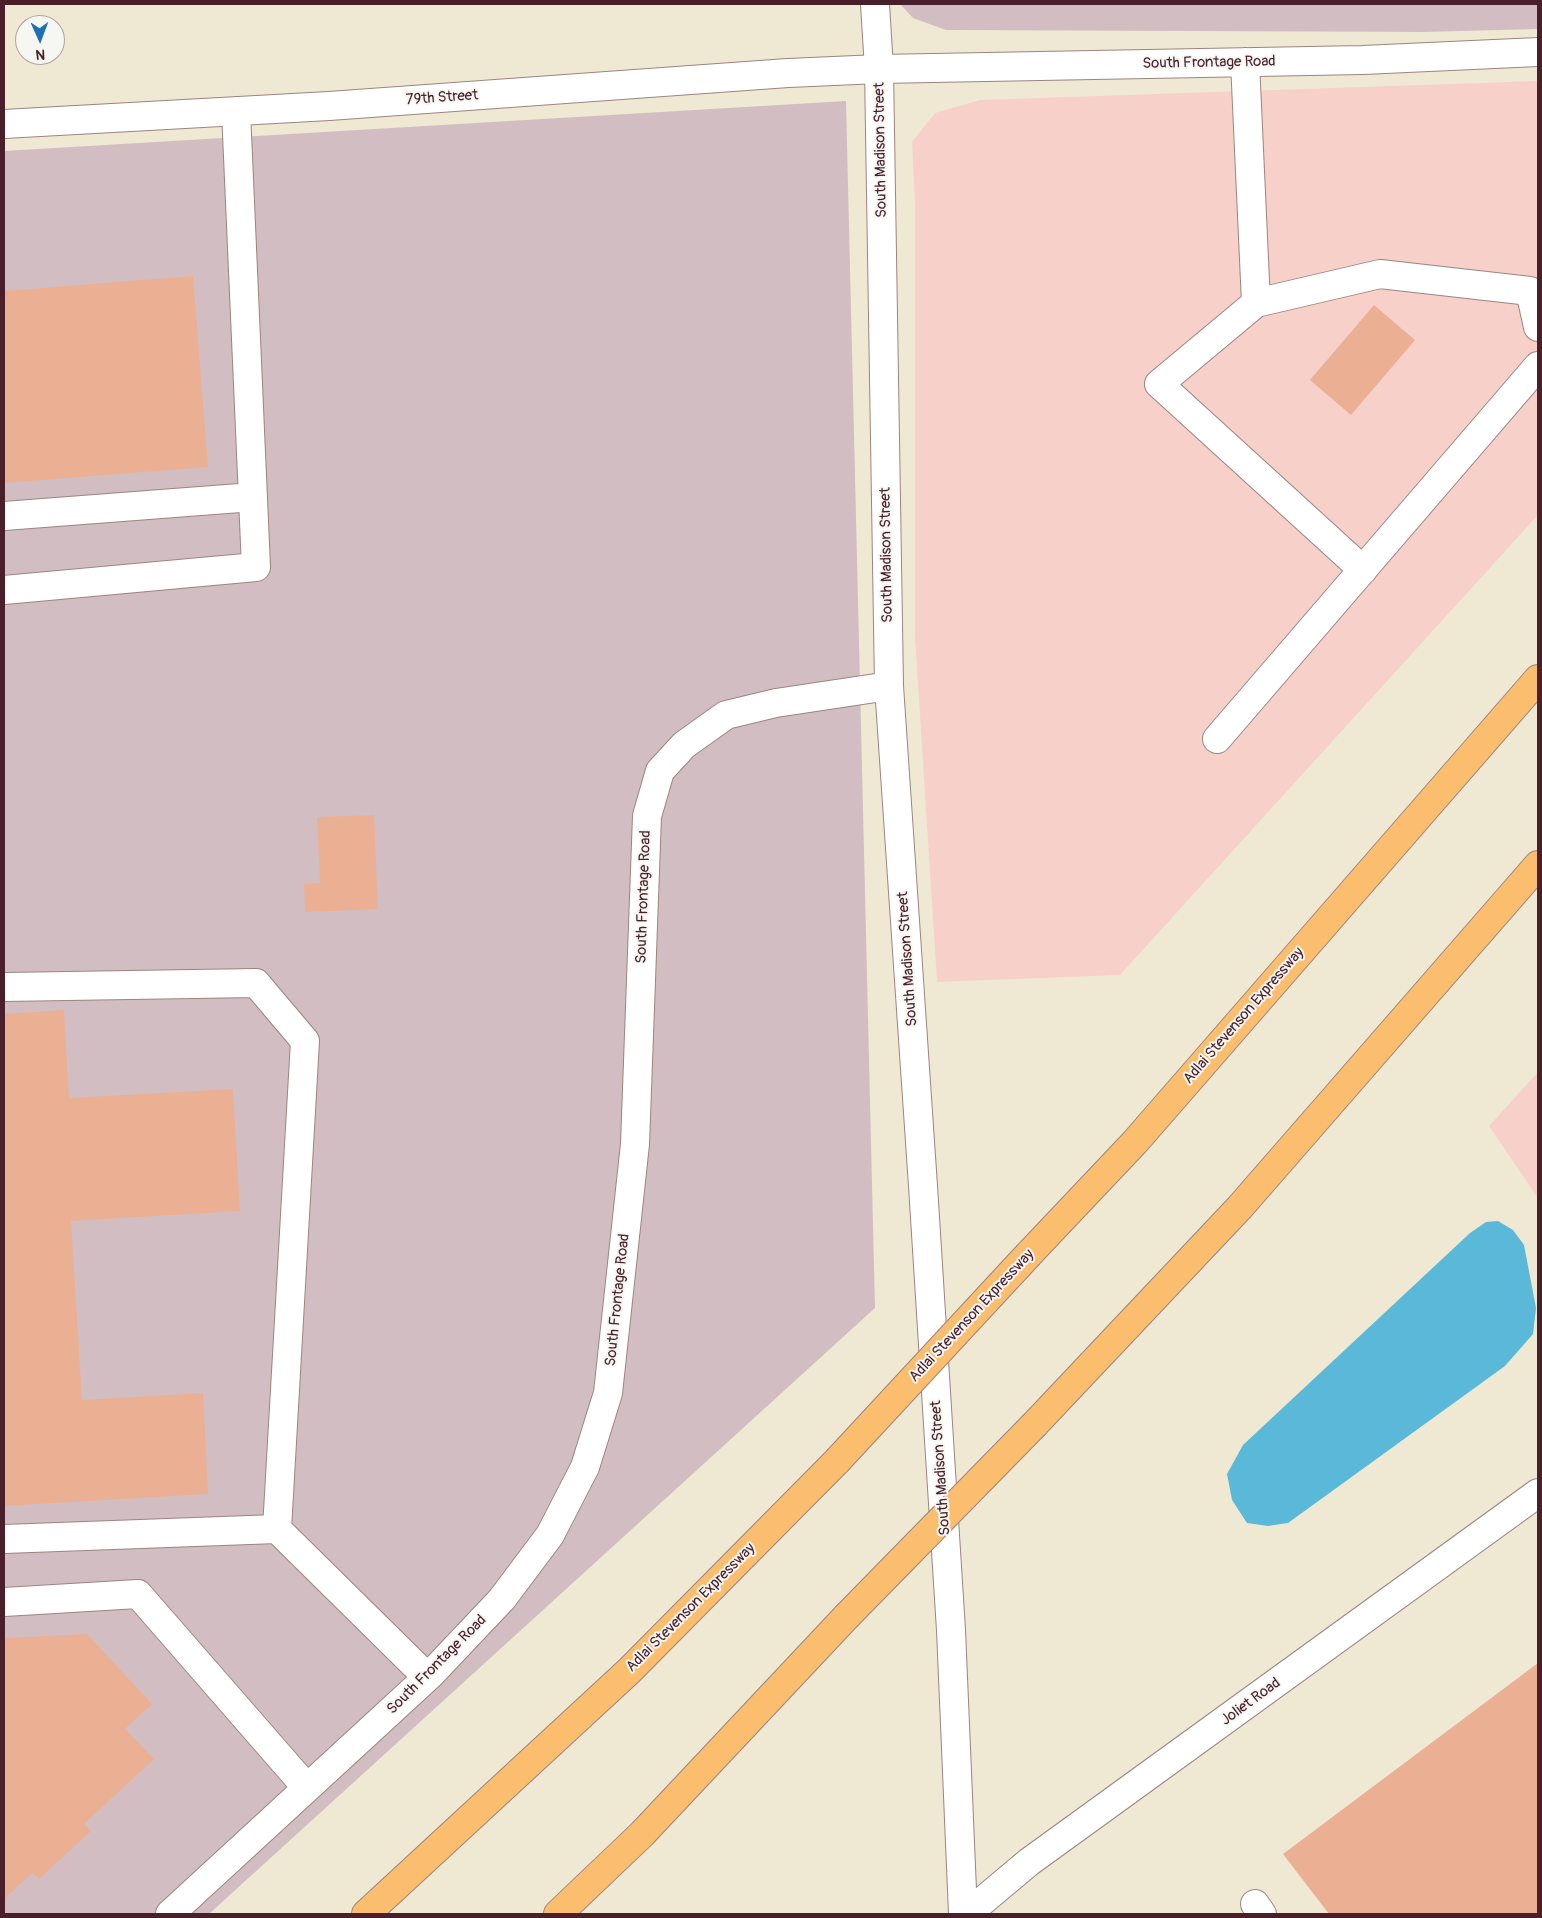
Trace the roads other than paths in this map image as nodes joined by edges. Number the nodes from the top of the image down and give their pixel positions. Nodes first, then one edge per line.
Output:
1 (875, 4) edge
2 (1538, 52) edge
3 (1245, 62) junction
4 (879, 68) junction
5 (236, 111) junction
6 (4, 124) edge
7 (1256, 303) junction
8 (1538, 328) edge
9 (1538, 366) edge
10 (253, 497) junction
11 (4, 516) edge
12 (1363, 570) junction
13 (4, 590) edge
14 (1538, 679) edge
15 (889, 686) junction
16 (1217, 739) dead end
17 (1538, 865) edge
18 (4, 987) edge
19 (1538, 1493) edge
20 (277, 1529) junction
21 (4, 1539) edge
22 (4, 1602) edge
23 (427, 1677) junction
24 (307, 1788) junction
25 (170, 1914) edge
26 (366, 1914) edge
27 (558, 1914) edge
28 (965, 1914) edge

1 - 4 street, South Madison Street
2 - 3 street, South Frontage Road
3 - 4 street, South Frontage Road
3 - 7 street
4 - 5 street, 79th Street
4 - 15 street, South Madison Street
5 - 6 street, 79th Street
5 - 10 street
7 - 8 street
7 - 12 street
9 - 12 street
10 - 11 street
10 - 13 street
12 - 16 street
14 - 26 highway, Adlai Stevenson Expressway, bridge
15 - 23 street, South Frontage Road
15 - 28 street, South Madison Street
17 - 27 highway, bridge
18 - 20 street
19 - 28 street, Joliet Road
20 - 21 street
20 - 23 street
22 - 24 street
23 - 24 street, South Frontage Road
24 - 25 street, South Frontage Road

